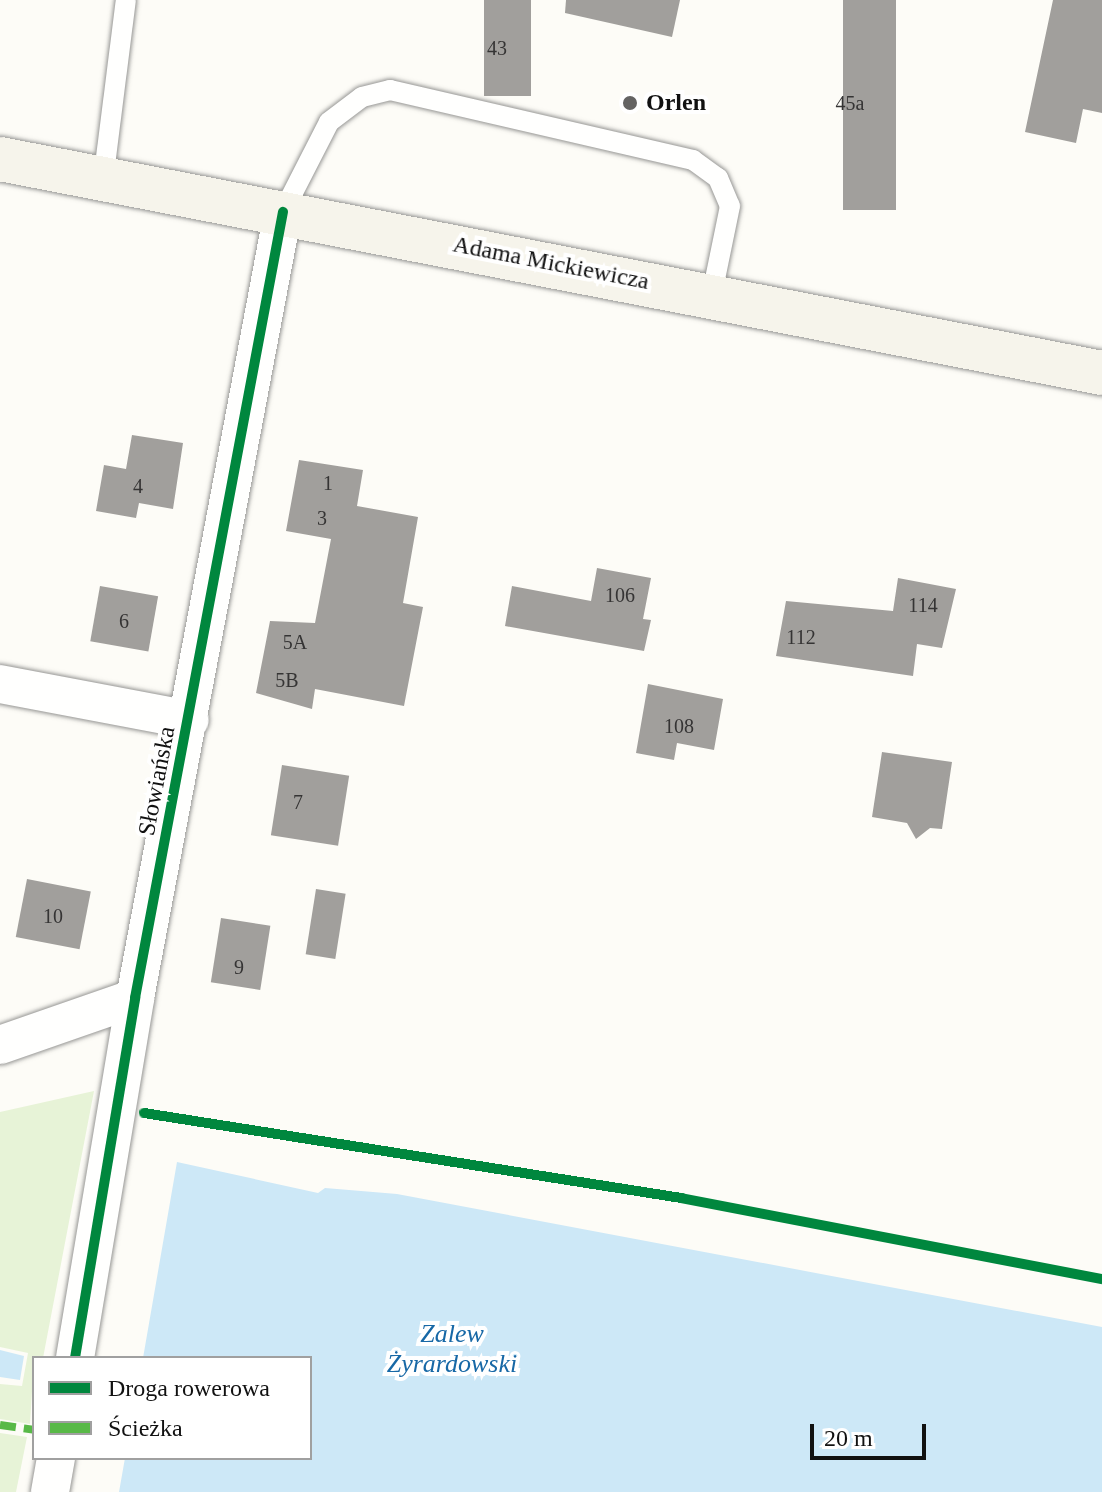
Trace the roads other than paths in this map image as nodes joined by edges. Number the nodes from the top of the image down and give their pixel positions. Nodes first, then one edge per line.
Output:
1 (126, 0) edge
2 (0, 159) edge
3 (103, 181) junction
4 (283, 212) junction
5 (712, 294) junction
6 (1102, 373) edge
7 (0, 684) edge
8 (190, 720) junction
9 (135, 998) junction
10 (0, 1045) edge
11 (75, 1356) edge
12 (56, 1460) edge
13 (50, 1492) edge

1 - 3 lane
2 - 3 street, Adama Mickiewicza
3 - 4 street, Adama Mickiewicza
4 - 5 street, Adama Mickiewicza
4 - 5 lane
4 - 8 street, Słowiańska
5 - 6 street, Adama Mickiewicza
7 - 8 street
8 - 9 street, Słowiańska
9 - 10 street
9 - 11 street, Słowiańska
12 - 13 street

